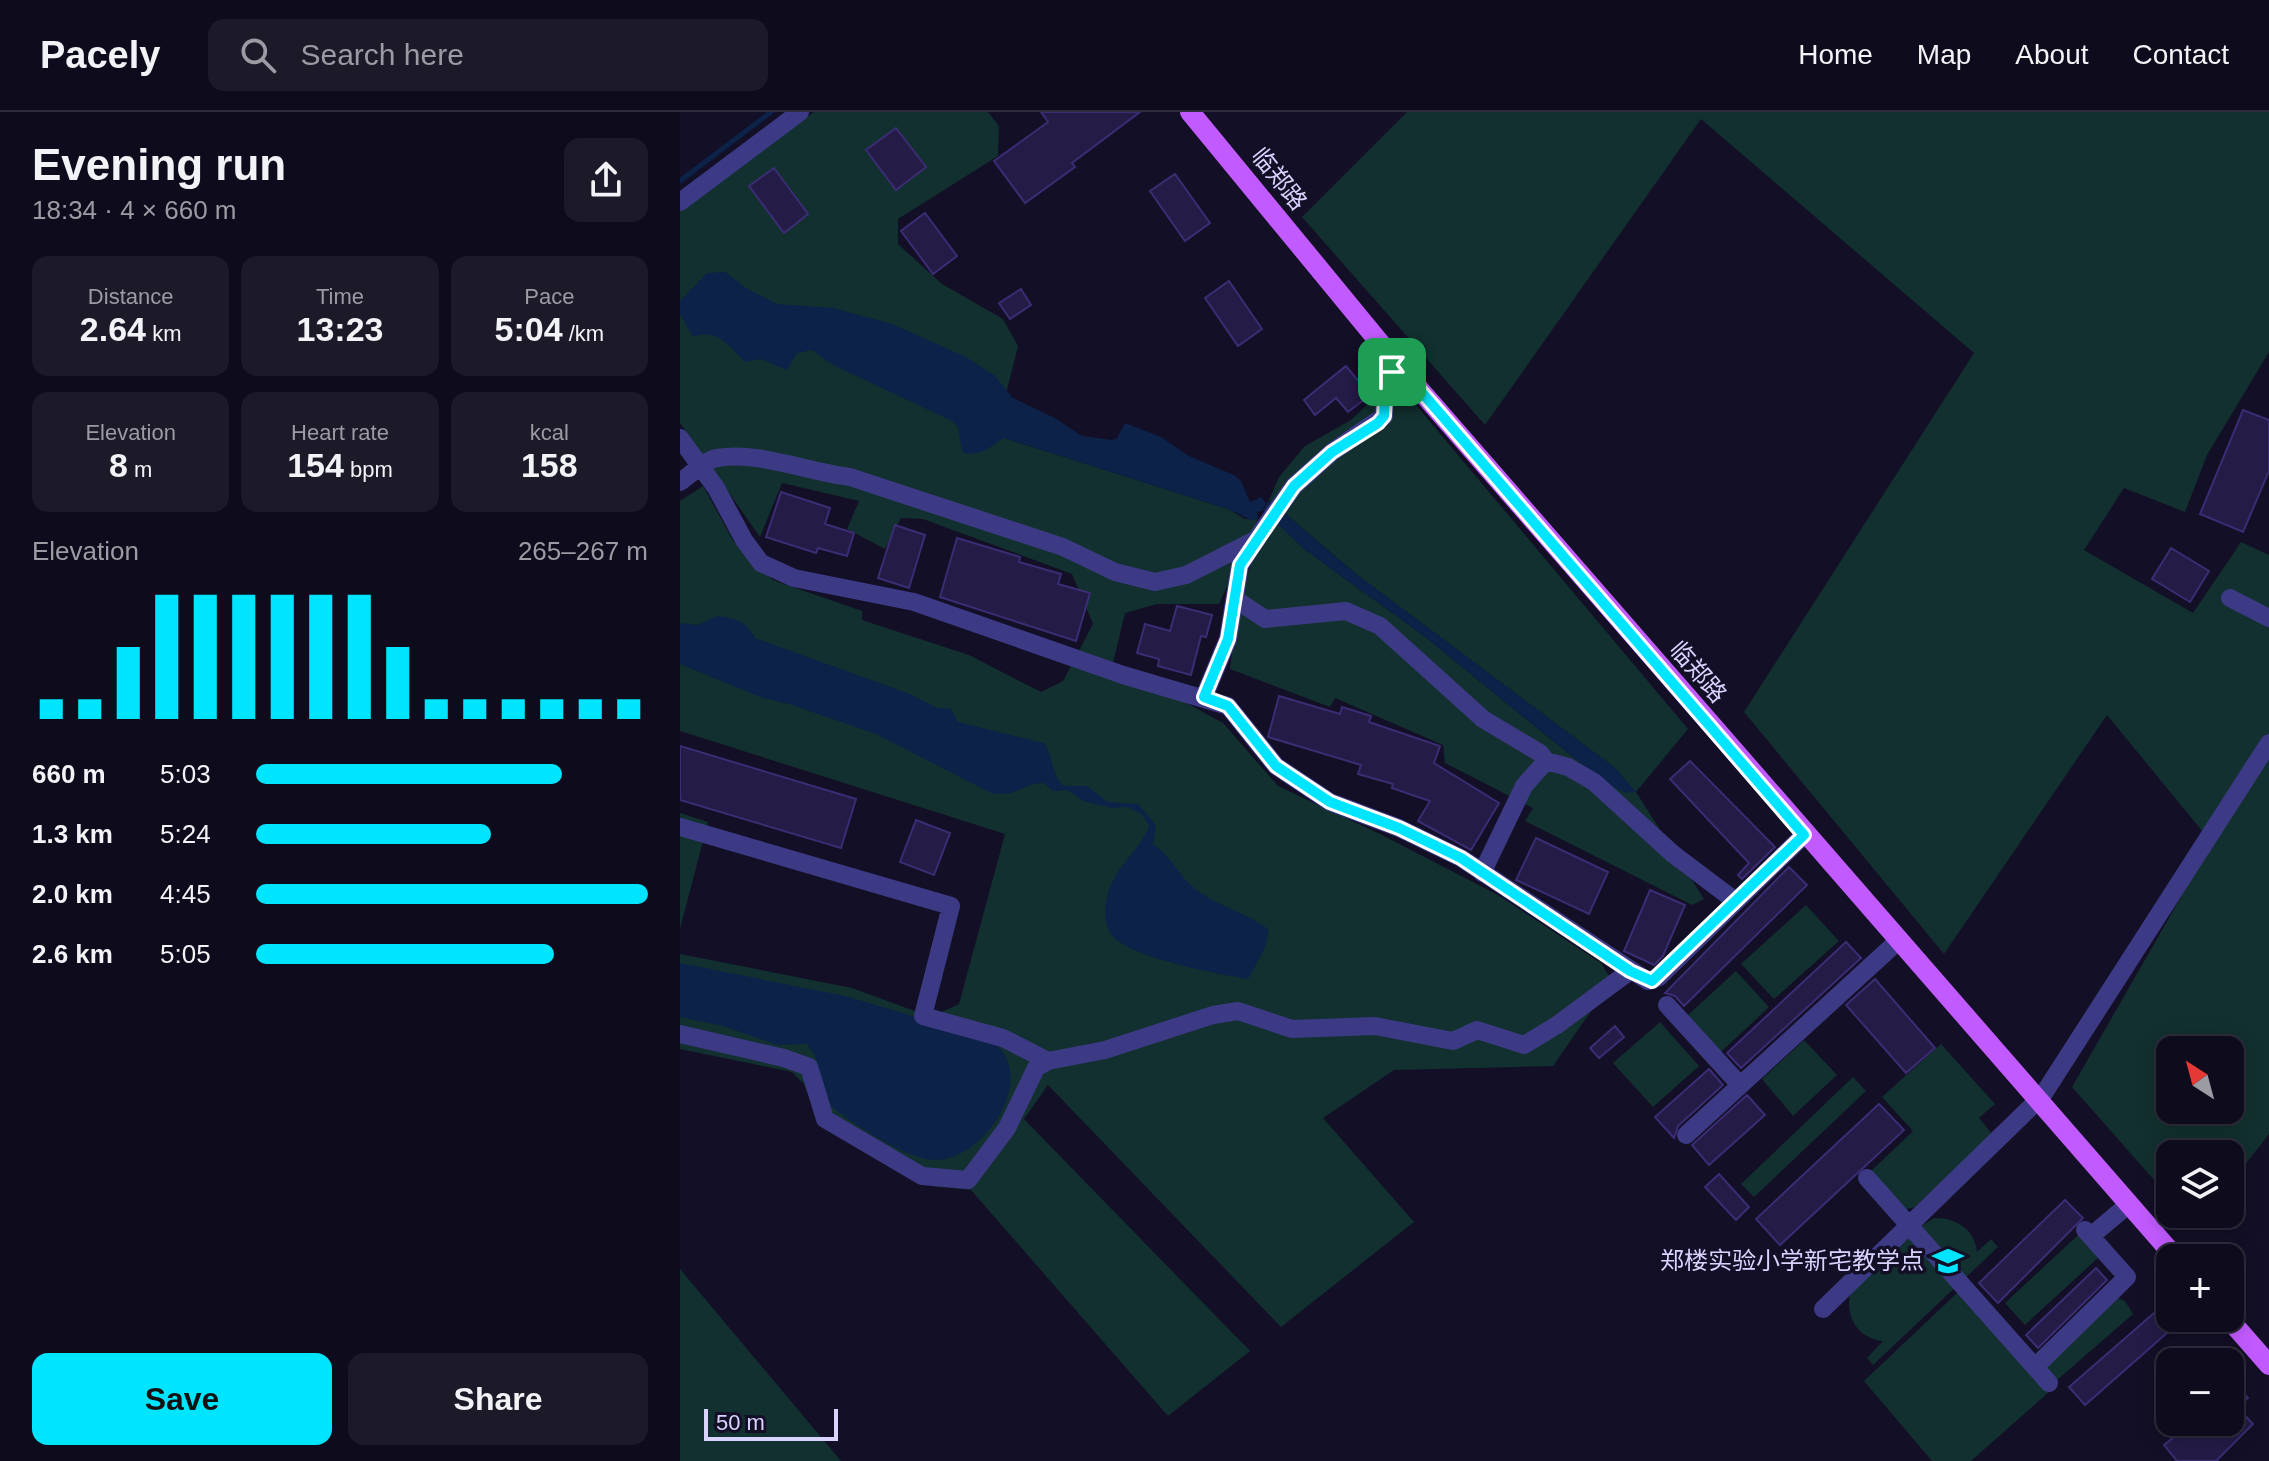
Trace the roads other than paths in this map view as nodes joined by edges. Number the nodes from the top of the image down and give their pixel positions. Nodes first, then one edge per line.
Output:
1 (800, 112) edge
2 (1190, 112) edge
3 (680, 202) edge
4 (1399, 366) junction
5 (680, 438) edge
6 (701, 467) junction
7 (680, 482) edge
8 (1257, 539) junction
9 (2230, 598) dead end
10 (1235, 599) junction
11 (2269, 618) edge
12 (1204, 697) junction
13 (2269, 743) edge
14 (1546, 761) junction
15 (680, 827) edge
16 (1804, 835) junction
17 (1482, 873) junction
18 (1734, 900) junction
19 (1898, 941) junction
20 (1630, 971) junction
21 (1667, 1005) dead end
22 (680, 1034) edge
23 (1048, 1061) junction
24 (1740, 1085) junction
25 (2039, 1101) junction
26 (1686, 1135) dead end
27 (1867, 1178) dead end
28 (2129, 1204) junction
29 (1909, 1226) junction
30 (2164, 1244) edge
31 (1823, 1309) dead end
32 (2240, 1332) edge
33 (2269, 1365) edge
34 (2035, 1367) junction
35 (2049, 1383) dead end

1 - 3 street
2 - 4 main road, 临郑路
4 - 8 street
4 - 16 main road, 临郑路
5 - 6 street
6 - 7 street
6 - 8 street
6 - 12 street
8 - 10 street
9 - 11 street
10 - 12 street
10 - 14 street
12 - 17 street
13 - 25 street
14 - 17 street
14 - 18 street
15 - 23 street
16 - 18 street
16 - 19 main road, 临郑路
17 - 20 street
18 - 20 street
19 - 24 street
19 - 25 main road, 临郑路
20 - 23 street
21 - 24 street
22 - 23 street
24 - 26 street
25 - 28 main road, 临郑路
25 - 29 street
27 - 29 street
28 - 30 main road, 临郑路
28 - 34 street
29 - 31 street
29 - 34 street
32 - 33 main road
34 - 35 street

